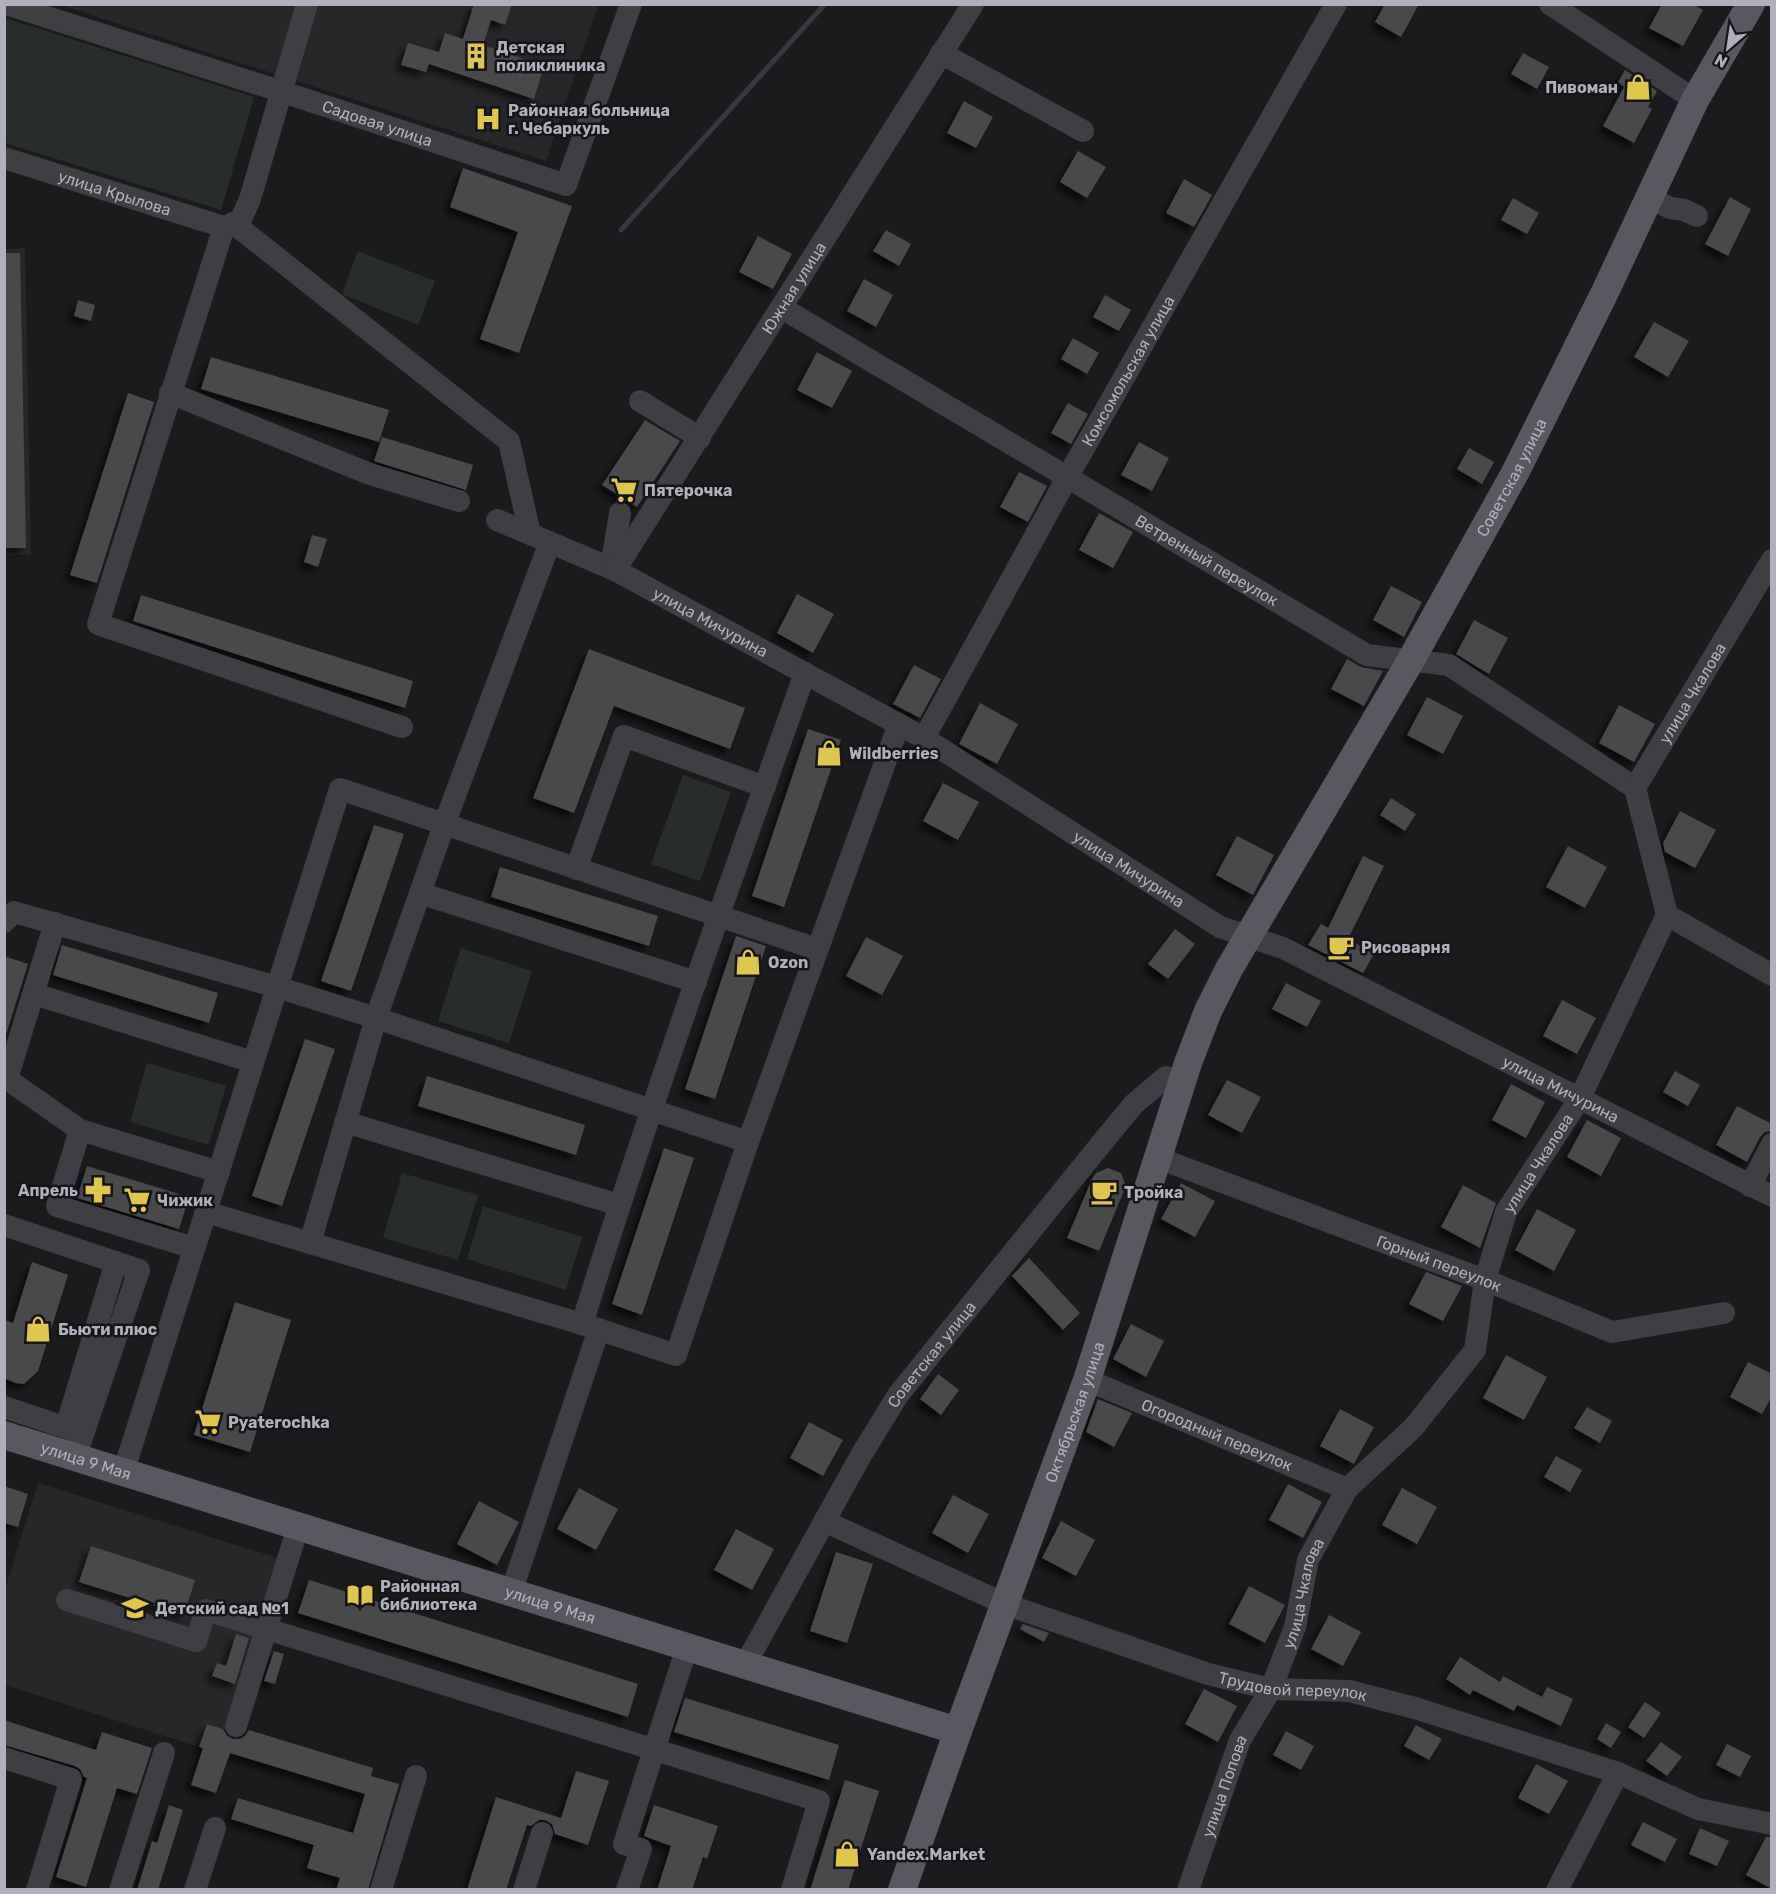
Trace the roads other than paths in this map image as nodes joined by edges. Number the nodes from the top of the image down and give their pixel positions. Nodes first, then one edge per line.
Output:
1 (6, 4) edge
2 (307, 4) edge
3 (631, 4) edge
4 (973, 4) edge
5 (1336, 4) edge
6 (1550, 4) edge
7 (1751, 4) edge
8 (941, 53) junction
9 (283, 92) junction
10 (1695, 100) junction
11 (1083, 130) dead end
12 (4, 158) edge
13 (1649, 197) junction
14 (1697, 216) dead end
15 (229, 225) junction
16 (782, 308) junction
17 (170, 393) junction
18 (640, 401) dead end
19 (700, 438) junction
20 (1067, 478) junction
21 (459, 501) dead end
22 (620, 513) dead end
23 (497, 520) dead end
24 (540, 538) junction
25 (1772, 561) edge
26 (613, 569) junction
27 (1411, 660) junction
28 (806, 673) junction
29 (899, 724) junction
30 (402, 727) dead end
31 (924, 738) junction
32 (765, 787) junction
33 (1635, 788) junction
34 (444, 825) junction
35 (576, 869) junction
36 (420, 893) junction
37 (1667, 915) junction
38 (718, 916) junction
39 (4, 922) edge
40 (55, 923) junction
41 (1249, 937) junction
42 (817, 949) junction
43 (1770, 972) edge
44 (696, 982) junction
45 (277, 987) junction
46 (34, 994) junction
47 (376, 1018) junction
48 (253, 1062) junction
49 (1166, 1077) dead end
50 (6, 1079) edge
51 (1580, 1098) junction
52 (652, 1110) junction
53 (345, 1122) junction
54 (80, 1130) junction
55 (748, 1142) junction
56 (1772, 1144) edge
57 (1158, 1158) junction
58 (219, 1172) junction
59 (1750, 1186) junction
60 (1772, 1196) edge
61 (619, 1205) junction
62 (206, 1212) junction
63 (4, 1225) edge
64 (310, 1243) junction
65 (195, 1248) junction
66 (1485, 1280) junction
67 (1724, 1313) dead end
68 (591, 1327) junction
69 (1087, 1380) junction
70 (4, 1407) edge
71 (4, 1436) edge
72 (75, 1439) junction
73 (123, 1473) junction
74 (1347, 1489) junction
75 (824, 1521) junction
76 (298, 1527) junction
77 (511, 1593) junction
78 (67, 1600) dead end
79 (1005, 1604) junction
80 (267, 1629) junction
81 (687, 1647) junction
82 (745, 1665) junction
83 (1271, 1689) junction
84 (237, 1726) dead end
85 (958, 1731) junction
86 (654, 1749) junction
87 (164, 1753) dead end
88 (4, 1758) edge
89 (1618, 1773) junction
90 (416, 1776) dead end
91 (1772, 1824) edge
92 (215, 1828) dead end
93 (542, 1833) dead end
94 (37, 1890) edge
95 (120, 1890) edge
96 (195, 1890) edge
97 (381, 1890) edge
98 (524, 1890) edge
99 (627, 1890) edge
100 (792, 1890) edge
101 (902, 1890) edge
102 (1188, 1890) edge
103 (1557, 1890) edge

1 - 9 street, Садовая улица
2 - 9 street
3 - 9 street, Садовая улица
4 - 8 street, Южная улица
5 - 20 street, Комсомольская улица
6 - 10 street
7 - 10 main road, Советская улица
8 - 11 street
8 - 16 street, Южная улица
9 - 15 street
10 - 13 main road, Советская улица
12 - 15 street, улица Крылова
13 - 14 street
13 - 27 main road, Советская улица
15 - 17 street
15 - 24 street
16 - 19 street, Южная улица
16 - 20 street, Ветренный переулок
17 - 21 street
17 - 30 street
18 - 19 street
19 - 26 street, Южная улица
20 - 27 street, Ветренный переулок
20 - 31 street, Комсомольская улица
22 - 26 street
23 - 24 street, улица Мичурина
24 - 26 street, улица Мичурина
24 - 34 street
25 - 33 street, улица Чкалова
26 - 28 street, улица Мичурина
27 - 33 street, Ветренный переулок
27 - 41 main road, Советская улица
28 - 29 street, улица Мичурина
28 - 32 street
29 - 31 street, улица Мичурина
29 - 42 street
31 - 41 street, улица Мичурина
32 - 35 street
32 - 38 street
33 - 37 street
34 - 35 street
34 - 36 street
34 - 45 street
35 - 38 street
36 - 44 street
36 - 47 street
37 - 43 street
37 - 51 street, улица Чкалова
38 - 42 street
38 - 44 street
39 - 40 street
40 - 45 street
40 - 46 street
41 - 51 street, улица Мичурина
41 - 57 main road, Октябрьская улица
42 - 55 street
44 - 52 street
45 - 47 street
45 - 48 street
46 - 48 street
46 - 50 street
47 - 52 street
47 - 53 street
48 - 58 street
49 - 75 street, Советская улица
50 - 54 street
51 - 59 street, улица Мичурина
51 - 66 street, улица Чкалова
52 - 55 street
52 - 61 street
53 - 61 street
53 - 64 street
54 - 58 street
54 - 65 street
55 - 68 street
56 - 59 street
57 - 66 street, Горный переулок
57 - 69 main road, Октябрьская улица
58 - 62 street
59 - 60 street, улица Мичурина
61 - 68 street
62 - 64 street
62 - 65 street
63 - 72 street
64 - 68 street
65 - 73 street
66 - 67 street, Горный переулок
66 - 74 street, улица Чкалова
68 - 77 street
69 - 74 street, Огородный переулок
69 - 79 main road, Октябрьская улица
70 - 72 street
71 - 72 main road, улица 9 Мая
72 - 73 main road, улица 9 Мая
73 - 76 main road, улица 9 Мая
74 - 83 street, улица Чкалова
75 - 79 street, Трудовой переулок
75 - 82 street, Советская улица
76 - 77 main road, улица 9 Мая
76 - 80 street
77 - 81 main road, улица 9 Мая
78 - 80 street
79 - 83 street, Трудовой переулок
79 - 85 main road, Октябрьская улица
80 - 84 street
80 - 86 street
81 - 82 main road, улица 9 Мая
81 - 86 street
82 - 85 main road, улица 9 Мая
83 - 89 street, Трудовой переулок
83 - 102 street, улица Попова
85 - 101 main road, Октябрьская улица
86 - 99 street
86 - 100 street
87 - 95 street
88 - 94 street
89 - 91 street, Трудовой переулок
89 - 103 street
90 - 97 street
92 - 96 street
93 - 98 street

